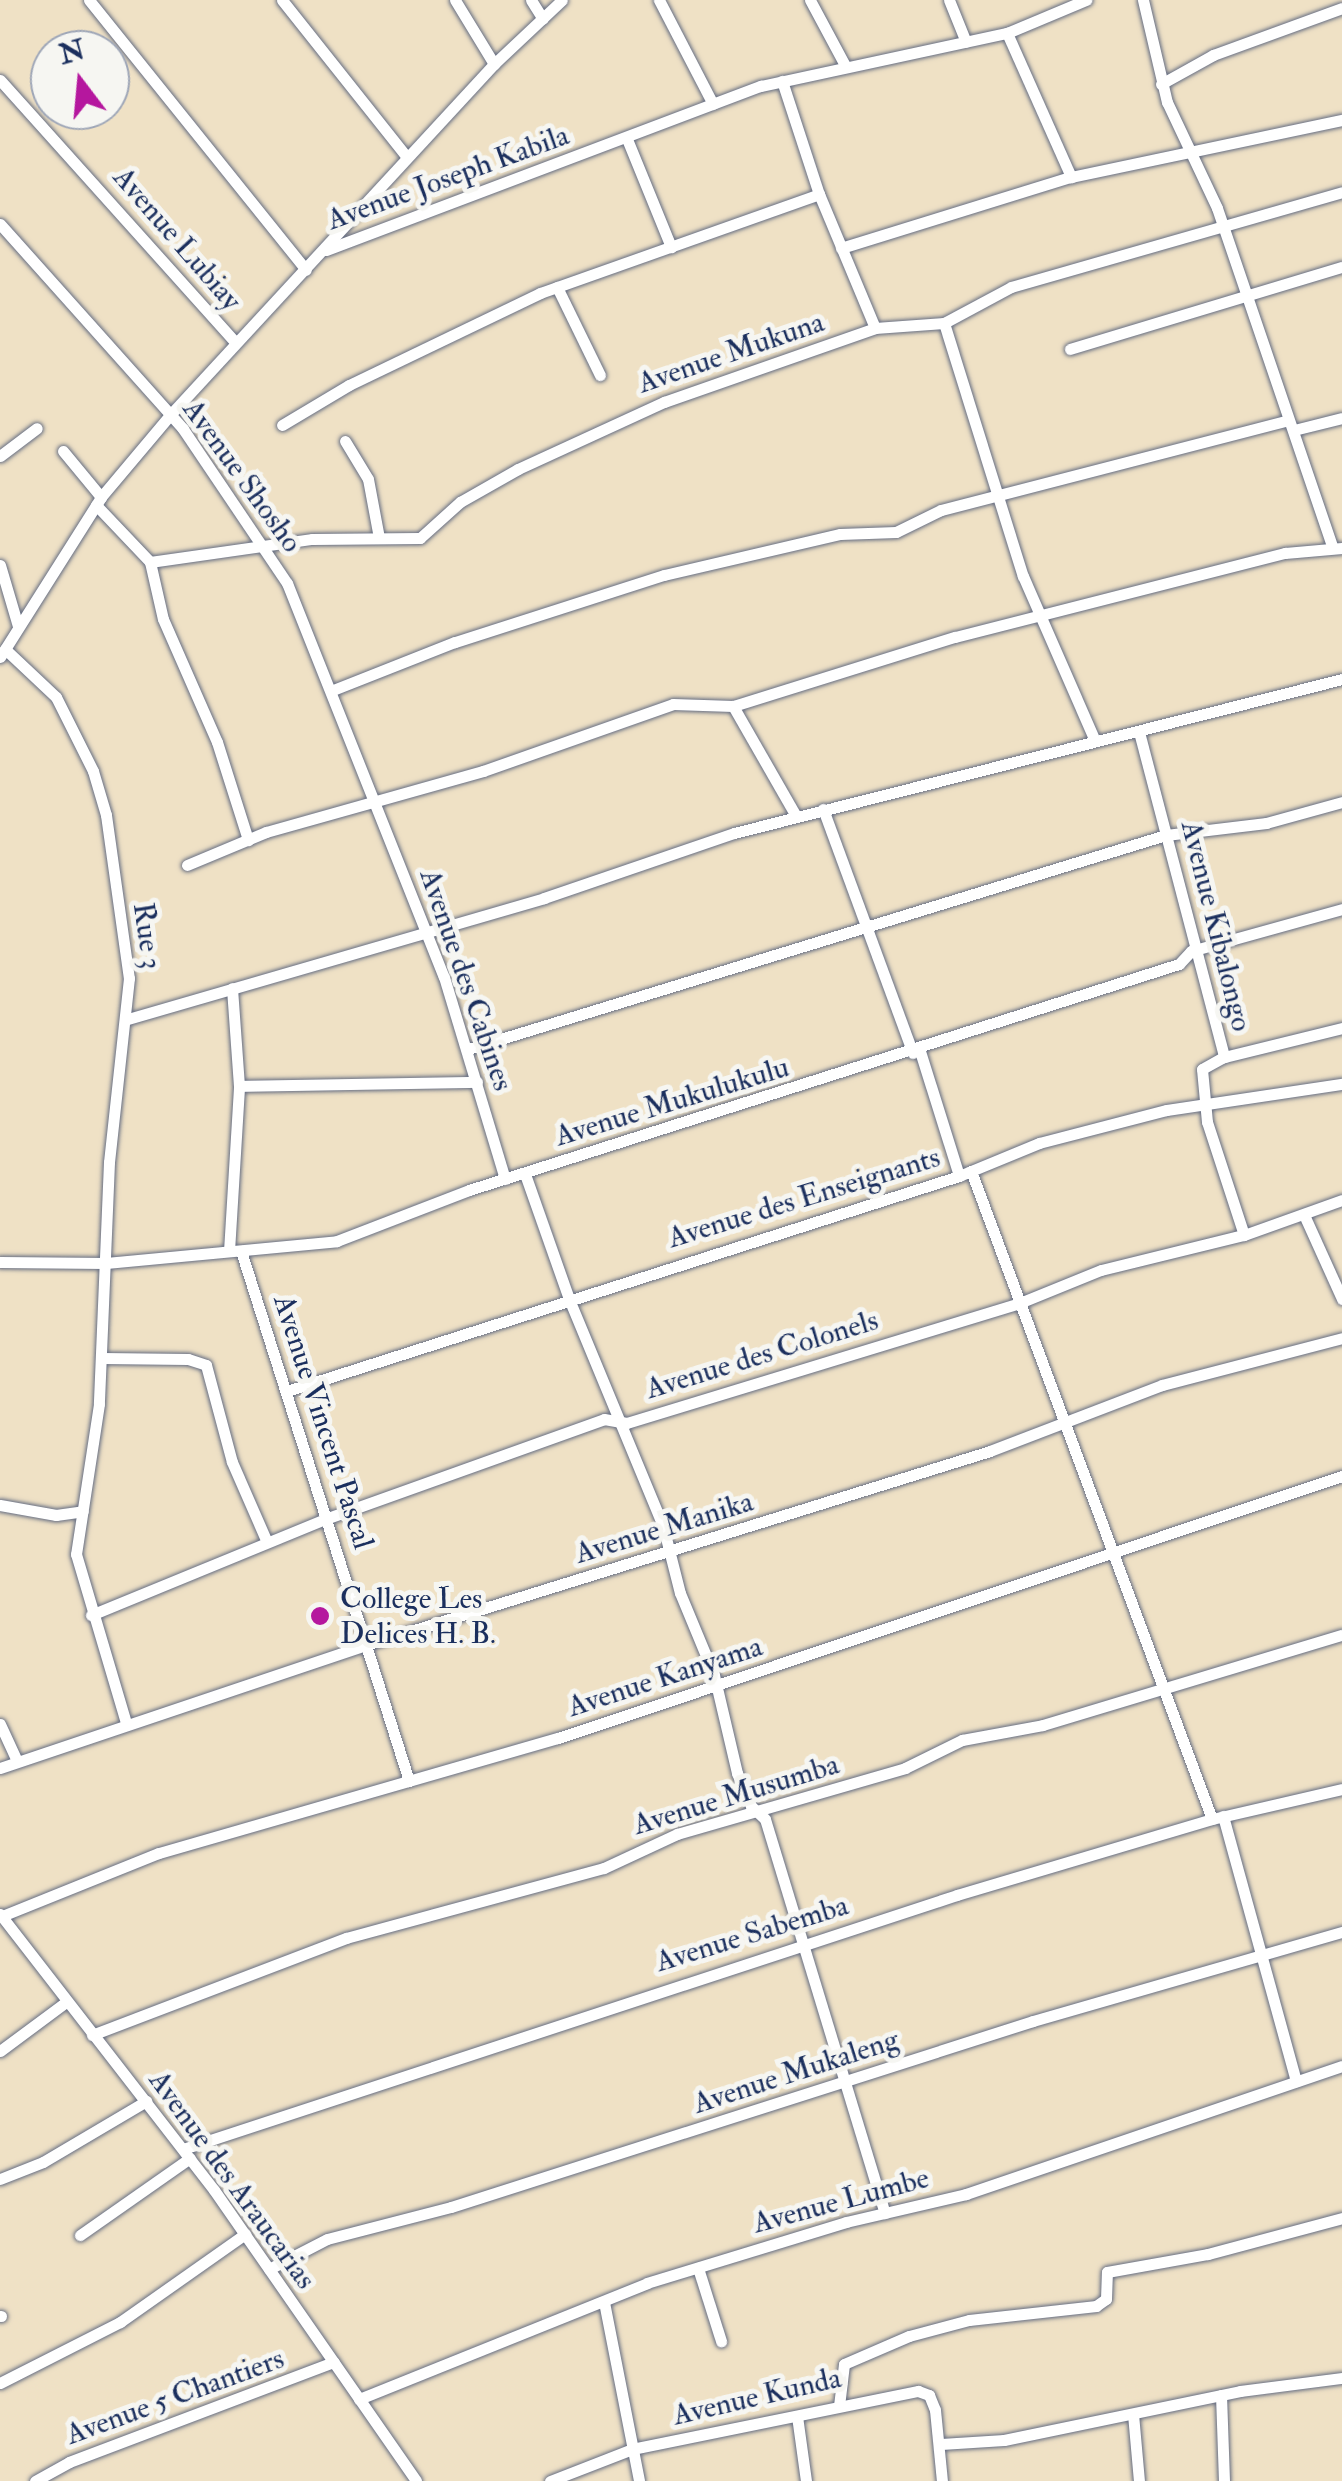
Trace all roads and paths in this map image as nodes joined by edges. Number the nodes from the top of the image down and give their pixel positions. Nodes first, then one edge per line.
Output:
1 (89, 0) edge
2 (282, 0) edge
3 (456, 0) edge
4 (531, 0) edge
5 (562, 0) edge
6 (659, 0) edge
7 (810, 0) edge
8 (948, 0) edge
9 (1086, 0) edge
10 (1143, 0) edge
11 (1342, 8) edge
12 (542, 19) junction
13 (1006, 33) junction
14 (966, 42) junction
15 (494, 64) junction
16 (846, 67) junction
17 (0, 80) edge
18 (782, 80) junction
19 (1161, 84) junction
20 (713, 104) junction
21 (1342, 120) edge
22 (627, 139) junction
23 (1194, 151) junction
24 (408, 157) junction
25 (1071, 177) junction
26 (1342, 192) edge
27 (818, 194) junction
28 (0, 224) edge
29 (1223, 226) junction
30 (671, 248) junction
31 (841, 248) junction
32 (322, 252) junction
33 (1342, 267) edge
34 (306, 270) junction
35 (557, 286) junction
36 (1246, 294) junction
37 (944, 323) junction
38 (874, 328) junction
39 (235, 342) junction
40 (1070, 349) dead end
41 (600, 375) dead end
42 (170, 415) junction
43 (1342, 418) edge
44 (282, 425) dead end
45 (1289, 426) junction
46 (36, 428) dead end
47 (345, 441) dead end
48 (63, 452) dead end
49 (0, 456) edge
50 (997, 494) junction
51 (98, 501) junction
52 (379, 538) junction
53 (260, 545) junction
54 (1337, 547) edge
55 (150, 562) junction
56 (0, 565) edge
57 (1040, 618) junction
58 (18, 626) junction
59 (3, 653) edge
60 (1342, 679) edge
61 (333, 690) junction
62 (733, 706) junction
63 (1138, 732) junction
64 (1095, 741) junction
65 (372, 800) junction
66 (1342, 802) edge
67 (823, 809) junction
68 (796, 816) junction
69 (1166, 835) junction
70 (248, 840) junction
71 (187, 864) dead end
72 (1342, 910) edge
73 (867, 927) junction
74 (423, 931) junction
75 (1191, 951) junction
76 (232, 988) junction
77 (128, 1020) junction
78 (1342, 1028) edge
79 (468, 1048) junction
80 (916, 1051) junction
81 (1224, 1057) junction
82 (477, 1082) junction
83 (1342, 1084) edge
84 (239, 1086) junction
85 (1205, 1106) junction
86 (525, 1174) junction
87 (965, 1174) junction
88 (505, 1179) junction
89 (1342, 1200) edge
90 (1305, 1216) junction
91 (1244, 1235) junction
92 (235, 1251) junction
93 (0, 1262) edge
94 (106, 1263) junction
95 (568, 1299) junction
96 (1342, 1299) edge
97 (1022, 1302) junction
98 (1342, 1338) edge
99 (102, 1358) junction
100 (287, 1390) junction
101 (1066, 1422) junction
102 (620, 1423) junction
103 (1342, 1476) edge
104 (0, 1506) edge
105 (83, 1511) junction
106 (328, 1518) junction
107 (266, 1542) junction
108 (670, 1552) junction
109 (1116, 1556) junction
110 (91, 1615) junction
111 (1342, 1635) edge
112 (369, 1644) junction
113 (716, 1682) junction
114 (1166, 1687) junction
115 (0, 1724) edge
116 (126, 1724) junction
117 (17, 1761) junction
118 (0, 1768) edge
119 (409, 1781) junction
120 (1342, 1789) edge
121 (756, 1810) junction
122 (1217, 1818) junction
123 (1, 1915) edge
124 (1342, 1932) edge
125 (804, 1946) junction
126 (1262, 1958) junction
127 (66, 2002) junction
128 (92, 2035) junction
129 (0, 2050) edge
130 (1342, 2066) edge
131 (1296, 2080) junction
132 (849, 2083) junction
133 (146, 2101) junction
134 (187, 2154) junction
135 (0, 2179) edge
136 (885, 2212) junction
137 (1342, 2218) edge
138 (245, 2234) junction
139 (80, 2235) dead end
140 (698, 2268) junction
141 (269, 2269) junction
142 (604, 2302) junction
143 (722, 2342) dead end
144 (334, 2362) junction
145 (1342, 2378) edge
146 (0, 2383) edge
147 (1221, 2395) junction
148 (359, 2399) junction
149 (838, 2406) junction
150 (1133, 2414) junction
151 (797, 2416) junction
152 (941, 2444) junction
153 (632, 2449) junction
154 (36, 2481) edge
155 (416, 2481) edge
156 (550, 2481) edge
157 (639, 2481) edge
158 (806, 2481) edge
159 (942, 2481) edge
160 (1138, 2481) edge
161 (1224, 2481) edge

1 - 34 street
2 - 24 street
3 - 15 street
4 - 12 street
5 - 12 street
6 - 20 street
7 - 16 street
8 - 14 street
9 - 13 street, Avenue Joseph Kabila
10 - 19 street
11 - 19 street
12 - 15 street
13 - 14 street, Avenue Joseph Kabila
13 - 25 street
14 - 16 street, Avenue Joseph Kabila
15 - 24 street
16 - 18 street, Avenue Joseph Kabila
17 - 39 street, Avenue Lubiay
18 - 20 street, Avenue Joseph Kabila
18 - 27 street
19 - 23 street
20 - 22 street, Avenue Joseph Kabila
21 - 23 street
22 - 30 street
22 - 32 street, Avenue Joseph Kabila
23 - 25 street
23 - 29 street
24 - 32 street
25 - 31 street
26 - 29 street, Avenue Mukuna
27 - 30 street
27 - 31 street
28 - 42 street, Avenue Shosho
29 - 36 street
29 - 37 street, Avenue Mukuna
30 - 35 street
31 - 38 street
32 - 34 street, Avenue Joseph Kabila
33 - 36 street
34 - 39 street, Avenue Joseph Kabila
35 - 41 street
35 - 44 street
36 - 40 street
36 - 45 street
37 - 38 street, Avenue Mukuna
37 - 50 street
38 - 52 street, Avenue Mukuna
39 - 42 street, Avenue Joseph Kabila
42 - 51 street, Avenue Joseph Kabila
42 - 53 street, Avenue Shosho
43 - 45 street
45 - 50 street
45 - 54 street
46 - 49 street
47 - 52 street
48 - 51 street
50 - 57 street
50 - 61 street
51 - 55 street
51 - 58 street, Avenue Joseph Kabila
52 - 53 street, Avenue Mukuna
53 - 55 street, Avenue Mukuna
53 - 61 street, Avenue Shosho
54 - 57 street
55 - 70 street
56 - 58 street
57 - 62 street
57 - 64 street
58 - 59 street, Avenue Joseph Kabila
59 - 77 street, Rue 3
60 - 63 street
61 - 65 street, Avenue Shosho
62 - 65 street
62 - 68 street
63 - 64 street
63 - 69 street, Avenue Kibalongo
64 - 67 street
65 - 70 street
65 - 74 street, Avenue des Cabines
66 - 69 street
67 - 68 street
67 - 73 street
68 - 74 street
69 - 73 street
69 - 75 street, Avenue Kibalongo
70 - 71 street
72 - 75 street, Avenue Mukulukulu
73 - 79 street
73 - 80 street
74 - 76 street
74 - 79 street, Avenue des Cabines
75 - 80 street, Avenue Mukulukulu
75 - 81 street, Avenue Kibalongo
76 - 77 street
76 - 84 street
77 - 94 street, Rue 3
78 - 81 street
79 - 82 street, Avenue des Cabines
80 - 86 street, Avenue Mukulukulu
80 - 87 street
81 - 85 street, Avenue Kibalongo
82 - 84 street
82 - 88 street, Avenue des Cabines
83 - 85 street, Avenue des Enseignants
84 - 92 street
85 - 87 street, Avenue des Enseignants
85 - 91 street, Avenue Kibalongo
86 - 88 street, Avenue Mukulukulu
86 - 95 street
87 - 95 street, Avenue des Enseignants
87 - 97 street
88 - 92 street, Avenue Mukulukulu
89 - 90 street, Avenue des Colonels
90 - 91 street, Avenue des Colonels
90 - 96 street
91 - 97 street, Avenue des Colonels
92 - 94 street, Avenue Mukulukulu
92 - 100 street, Avenue Vincent Pascal
93 - 94 street, Avenue Mukulukulu
94 - 99 street, Rue 3
95 - 100 street, Avenue des Enseignants
95 - 102 street
97 - 101 street
97 - 102 street, Avenue des Colonels
98 - 101 street, Avenue Manika
99 - 105 street, Rue 3
99 - 107 street
100 - 106 street, Avenue Vincent Pascal
101 - 108 street, Avenue Manika
101 - 109 street
102 - 106 street, Avenue des Colonels
102 - 108 street
103 - 109 street, Avenue Kanyama
104 - 105 street
105 - 110 street, Rue 3
106 - 107 street, Avenue des Colonels
106 - 112 street, Avenue Vincent Pascal
107 - 110 street, Avenue des Colonels
108 - 112 street, Avenue Manika
108 - 113 street
109 - 113 street, Avenue Kanyama
109 - 114 street
110 - 116 street, Rue 3
111 - 114 street, Avenue Musumba
112 - 116 street, Avenue Manika
112 - 119 street, Avenue Vincent Pascal
113 - 119 street, Avenue Kanyama
113 - 121 street
114 - 121 street, Avenue Musumba
114 - 122 street
115 - 117 street
116 - 117 street, Avenue Manika
117 - 118 street, Avenue Manika
119 - 123 street, Avenue Kanyama
120 - 122 street, Avenue Sabemba
121 - 125 street
121 - 128 street, Avenue Musumba
122 - 125 street, Avenue Sabemba
122 - 126 street
123 - 127 street, Avenue des Araucarias
124 - 126 street, Avenue Mukaleng
125 - 132 street
125 - 134 street, Avenue Sabemba
126 - 131 street
126 - 132 street, Avenue Mukaleng
127 - 128 street, Avenue des Araucarias
127 - 129 street
128 - 133 street, Avenue des Araucarias
130 - 131 street, Avenue Lumbe
131 - 136 street, Avenue Lumbe
132 - 136 street
132 - 141 street, Avenue Mukaleng
133 - 134 street, Avenue des Araucarias
133 - 135 street
134 - 138 street, Avenue des Araucarias
134 - 139 street, Avenue Sabemba
136 - 140 street, Avenue Lumbe
137 - 149 street
138 - 141 street, Avenue des Araucarias
138 - 146 street
140 - 142 street, Avenue Lumbe
140 - 143 street
141 - 144 street, Avenue des Araucarias
142 - 148 street, Avenue Lumbe
142 - 153 street
144 - 148 street, Avenue des Araucarias
144 - 154 street, Avenue 5 Chantiers
145 - 147 street
147 - 150 street
147 - 161 street
148 - 155 street, Avenue des Araucarias
149 - 151 street, Avenue Kunda
149 - 152 street, Avenue Kunda
150 - 152 street
150 - 160 street
151 - 153 street, Avenue Kunda
151 - 158 street
152 - 159 street
153 - 156 street, Avenue Kunda
153 - 157 street

